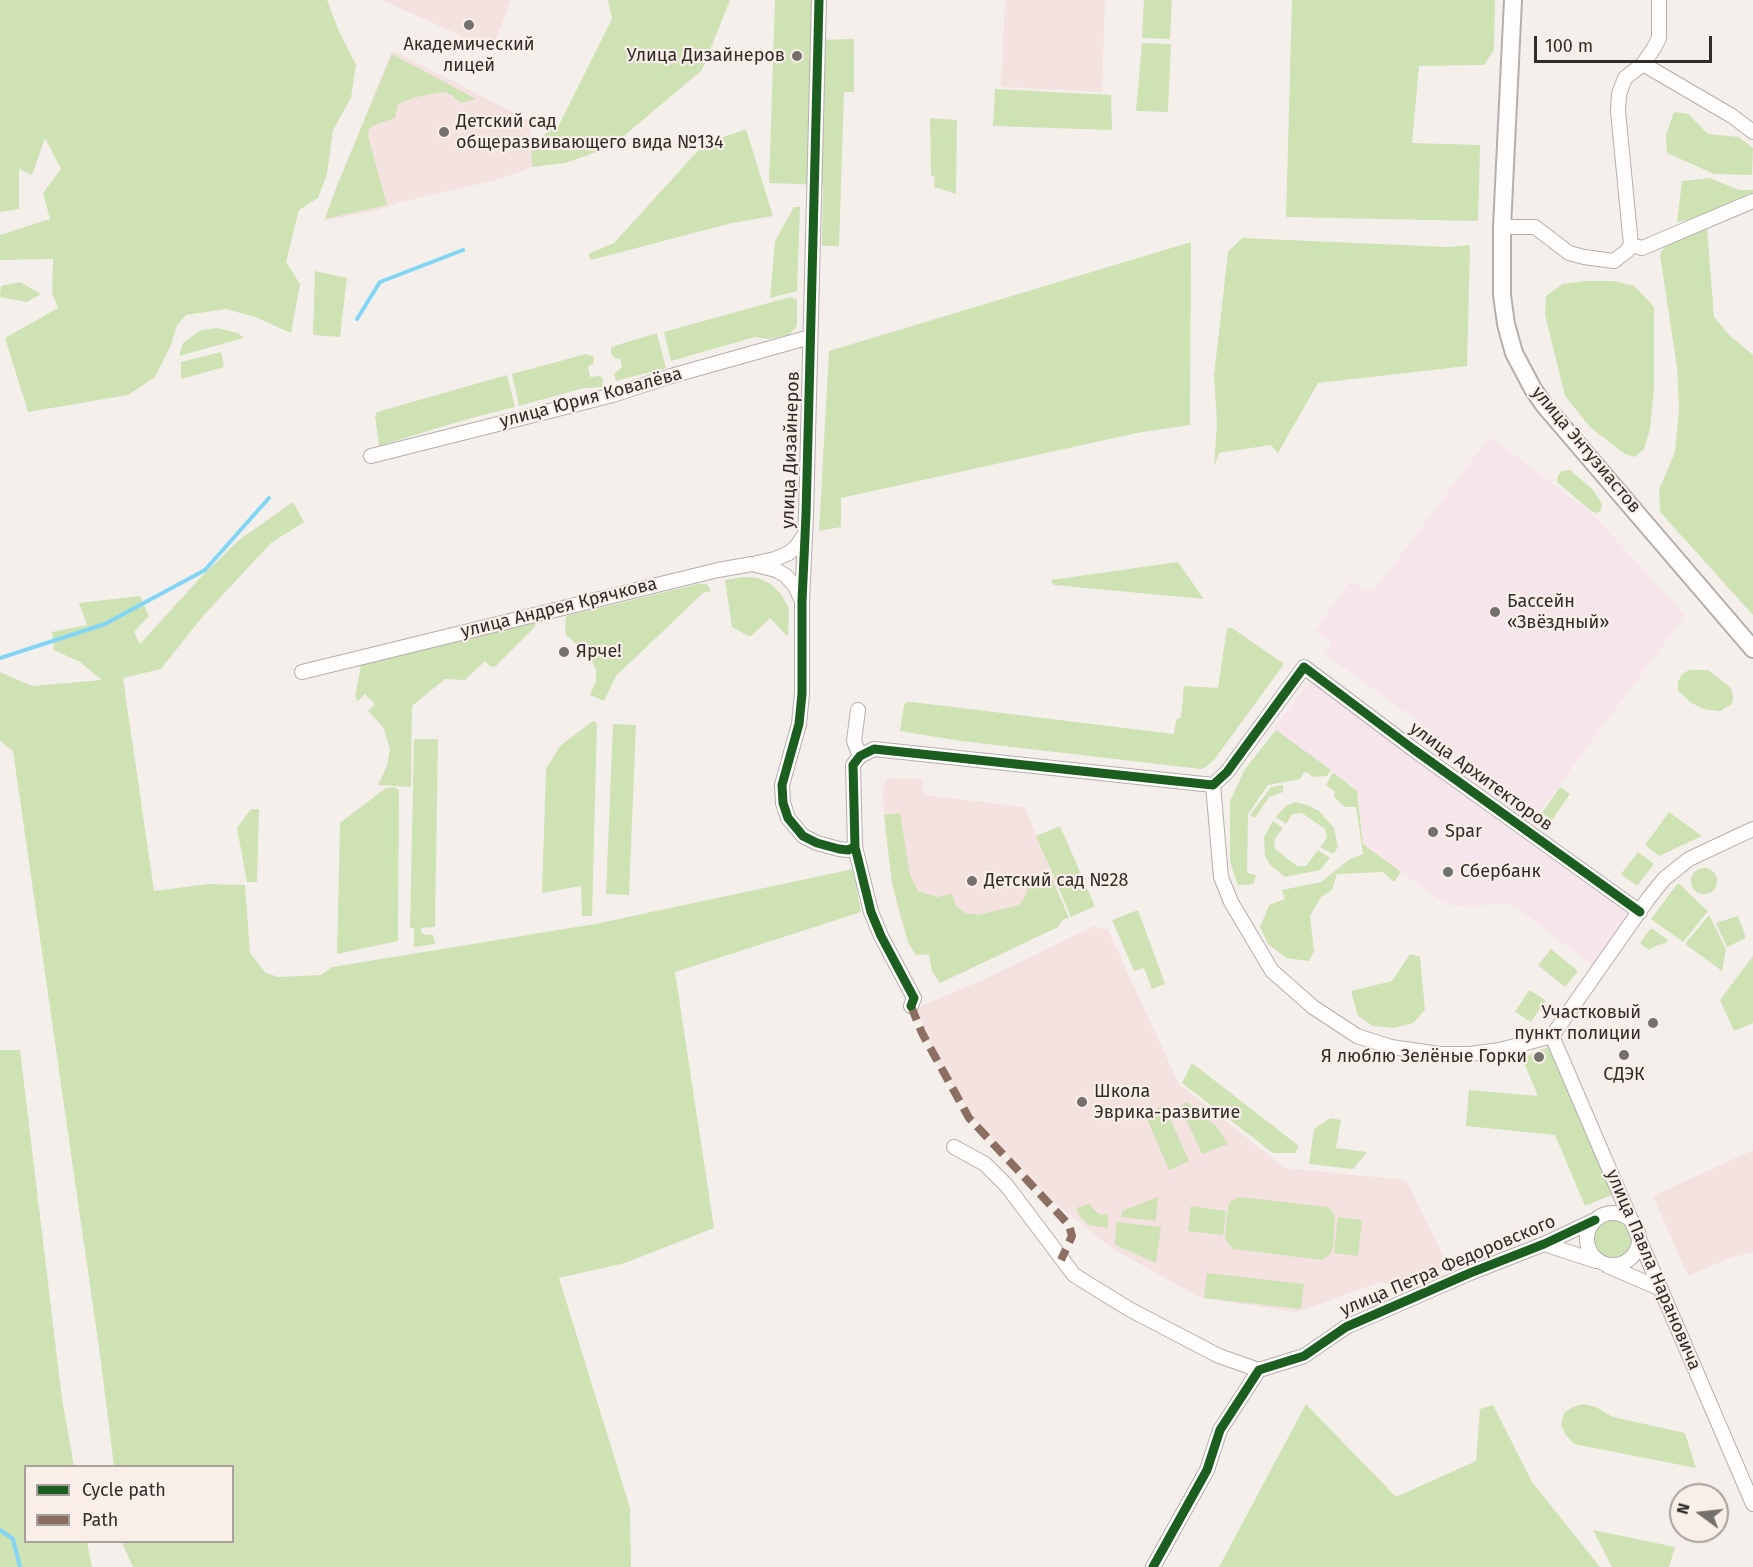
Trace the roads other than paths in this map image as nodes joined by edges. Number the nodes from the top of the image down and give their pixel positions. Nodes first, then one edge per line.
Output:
1 (1513, 0) edge
2 (1659, 0) edge
3 (814, 3) edge
4 (1643, 64) junction
5 (1753, 132) edge
6 (1753, 201) edge
7 (1503, 227) junction
8 (1630, 245) junction
9 (810, 337) junction
10 (371, 456) dead end
11 (805, 534) junction
12 (752, 564) junction
13 (802, 601) junction
14 (1753, 649) edge
15 (302, 672) dead end
16 (858, 710) dead end
17 (860, 756) junction
18 (1213, 785) junction
19 (1753, 829) edge
20 (855, 847) junction
21 (1640, 912) junction
22 (911, 1006) dead end
23 (1552, 1036) junction
24 (954, 1147) dead end
25 (1627, 1208) junction
26 (1612, 1213) junction
27 (1595, 1220) junction
28 (1637, 1228) junction
29 (1544, 1244) junction
30 (1602, 1263) junction
31 (1661, 1288) junction
32 (1259, 1370) junction
33 (1753, 1504) edge
34 (1153, 1567) edge

1 - 7 main road, улица Энтузиастов
2 - 4 street
3 - 9 street, улица Дизайнеров
4 - 5 street
4 - 8 street
6 - 8 street
7 - 8 street
7 - 14 main road, улица Энтузиастов
9 - 10 street, улица Юрия Ковалёва
9 - 11 street, улица Дизайнеров
11 - 12 street
11 - 13 street, улица Дизайнеров
12 - 13 street, улица Андрея Крячкова
12 - 15 street, улица Андрея Крячкова
13 - 20 street, улица Дизайнеров
16 - 17 street
17 - 18 street
17 - 20 street
18 - 21 street, улица Архитекторов
18 - 23 street
19 - 21 street
20 - 22 street
21 - 23 street
23 - 25 street, улица Павла Нарановича
24 - 32 street
25 - 26 street
25 - 28 street, улица Павла Нарановича
26 - 27 street
26 - 28 street
27 - 29 street, улица Петра Федоровского
27 - 30 street
28 - 30 street
28 - 31 street, улица Павла Нарановича
29 - 30 street
29 - 32 street, улица Петра Федоровского
30 - 31 street
31 - 33 street, улица Павла Нарановича
32 - 34 street

